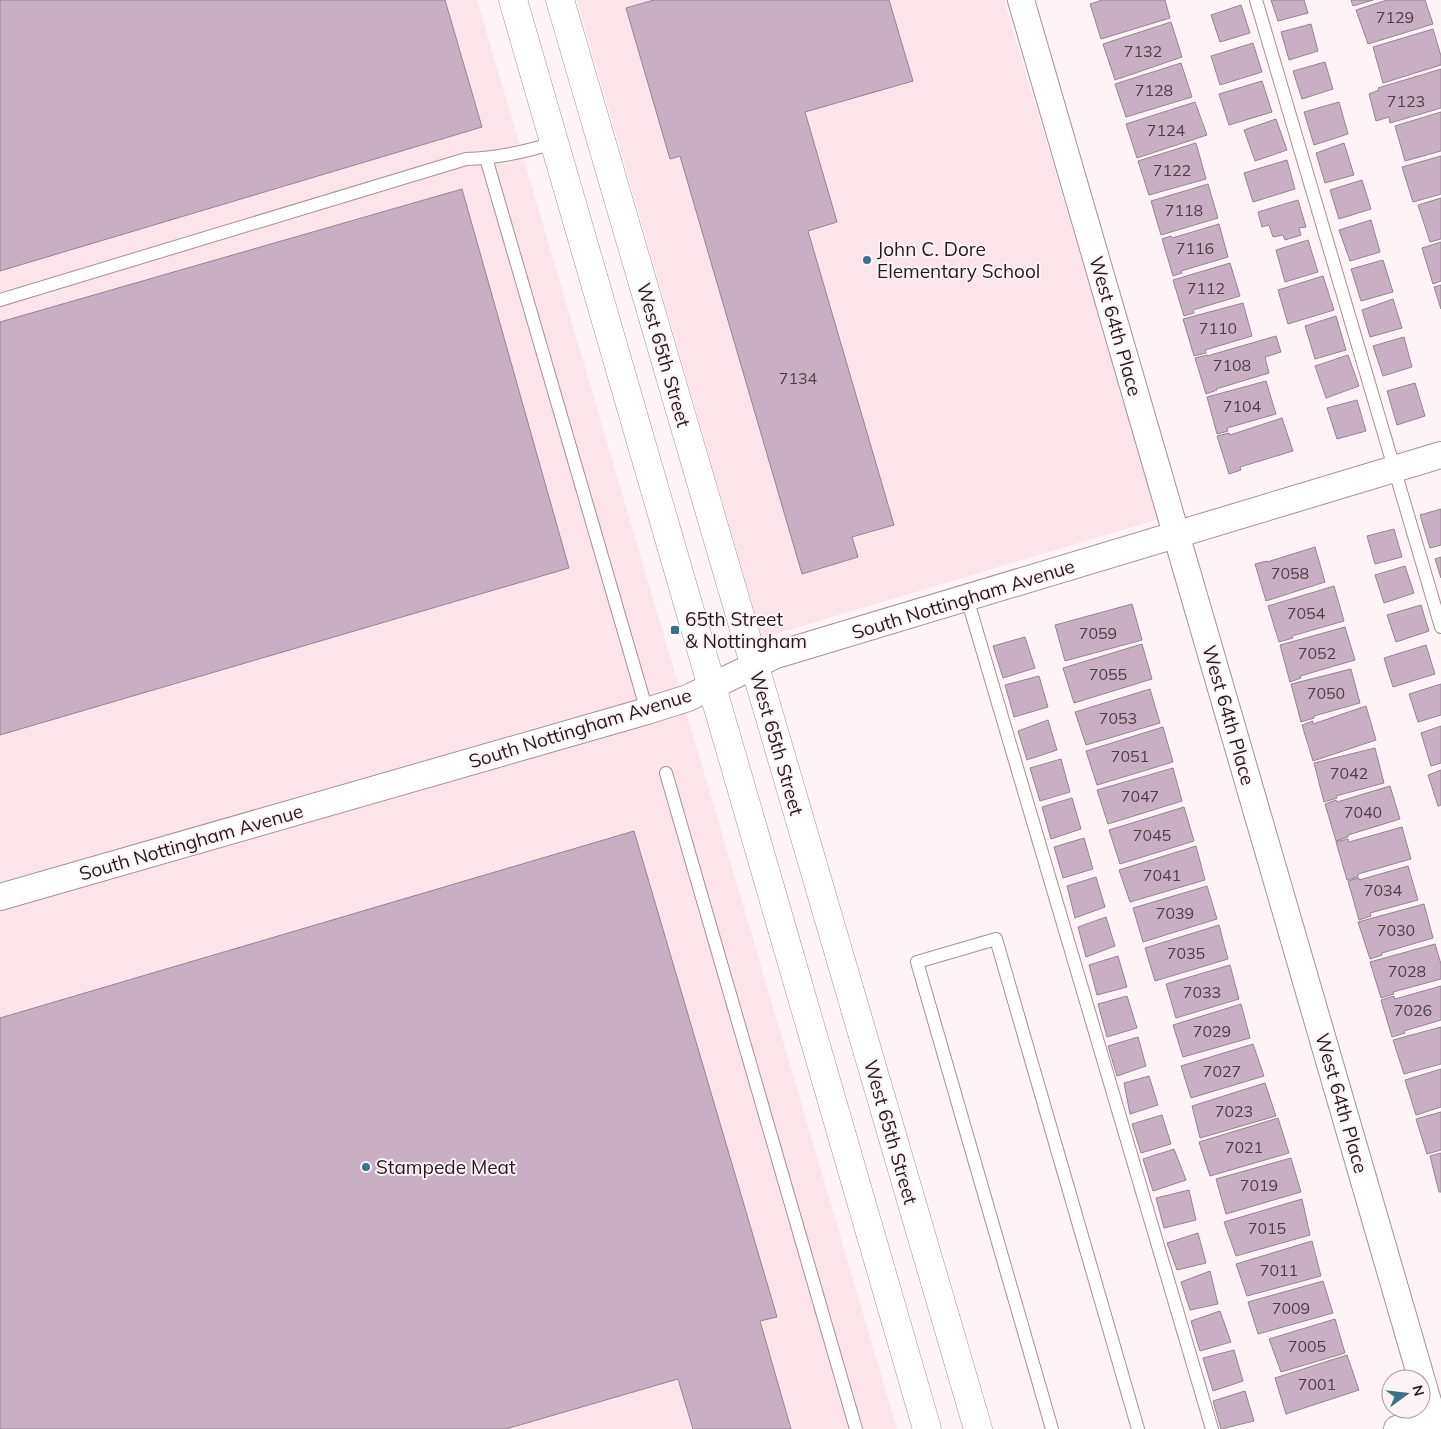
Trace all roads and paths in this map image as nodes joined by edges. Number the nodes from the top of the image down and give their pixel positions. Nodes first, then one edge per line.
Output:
1 (513, 0) edge
2 (560, 0) edge
3 (1021, 0) edge
4 (1256, 0) edge
5 (554, 143) junction
6 (486, 158) junction
7 (0, 300) edge
8 (1441, 455) edge
9 (1396, 469) junction
10 (1177, 535) junction
11 (967, 598) junction
12 (1441, 626) edge
13 (755, 666) junction
14 (712, 686) junction
15 (647, 711) junction
16 (666, 773) dead end
17 (0, 897) edge
18 (1437, 1421) edge
19 (856, 1429) edge
20 (927, 1429) edge
21 (978, 1429) edge
22 (1052, 1429) edge
23 (1138, 1429) edge
24 (1212, 1429) edge
25 (1397, 1429) edge

1 - 5 street
2 - 13 street, West 65th Street
3 - 10 street, West 64th Place
4 - 9 lane
5 - 6 lane
5 - 14 street
6 - 7 lane
6 - 15 lane
8 - 9 street, South Nottingham Avenue
9 - 10 street, South Nottingham Avenue
9 - 12 lane
10 - 11 street, South Nottingham Avenue
10 - 18 street, West 64th Place
11 - 13 street, South Nottingham Avenue
11 - 24 lane
13 - 14 street, South Nottingham Avenue
13 - 21 street, West 65th Street
14 - 15 street, South Nottingham Avenue
14 - 20 street
15 - 17 street, South Nottingham Avenue
16 - 19 lane
18 - 25 street
22 - 23 lane

